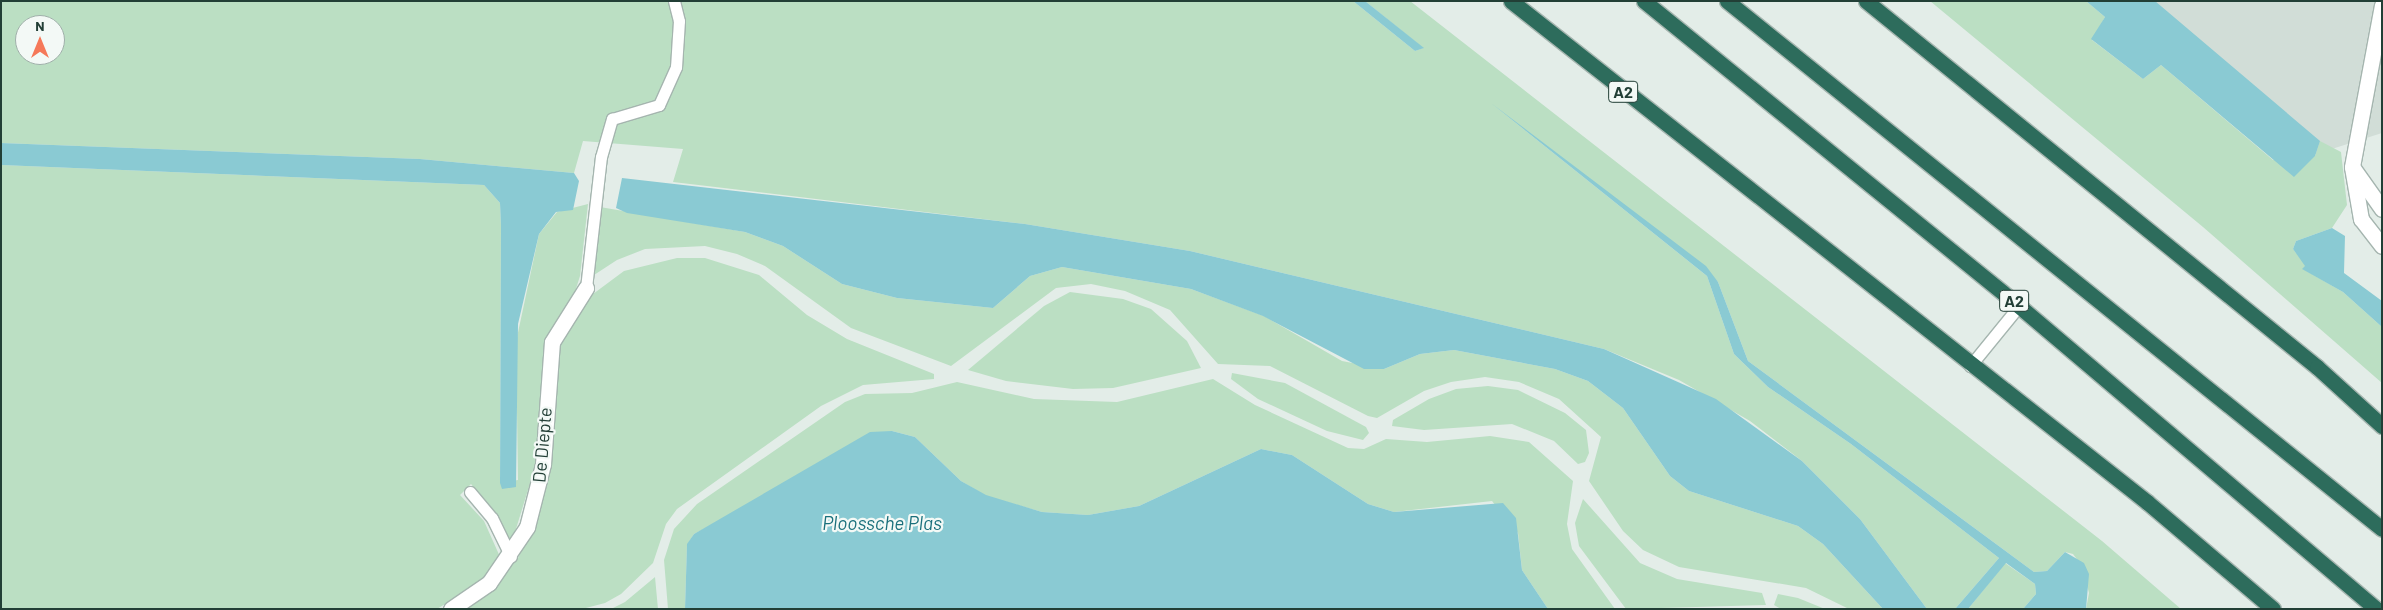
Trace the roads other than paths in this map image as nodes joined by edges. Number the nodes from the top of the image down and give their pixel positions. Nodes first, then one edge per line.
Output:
1 (674, 1) edge
2 (1511, 1) edge
3 (1644, 1) edge
4 (1727, 1) edge
5 (1866, 1) edge
6 (2382, 5) edge
7 (2352, 166) junction
8 (2382, 209) edge
9 (2382, 246) edge
10 (586, 288) joint
11 (2019, 306) junction
12 (1970, 366) junction
13 (2382, 426) edge
14 (470, 492) dead end
15 (2382, 529) edge
16 (511, 557) junction
17 (451, 609) edge
18 (2273, 609) edge
19 (2376, 609) edge

1 - 10 lane
2 - 12 highway, A2
3 - 11 highway, A2
4 - 15 highway
5 - 13 highway
6 - 7 street
7 - 8 street
7 - 9 street
10 - 16 street, De Diepte
11 - 12 lane
11 - 19 highway, A2
12 - 18 highway, A2
14 - 16 lane
16 - 17 street, De Diepte

